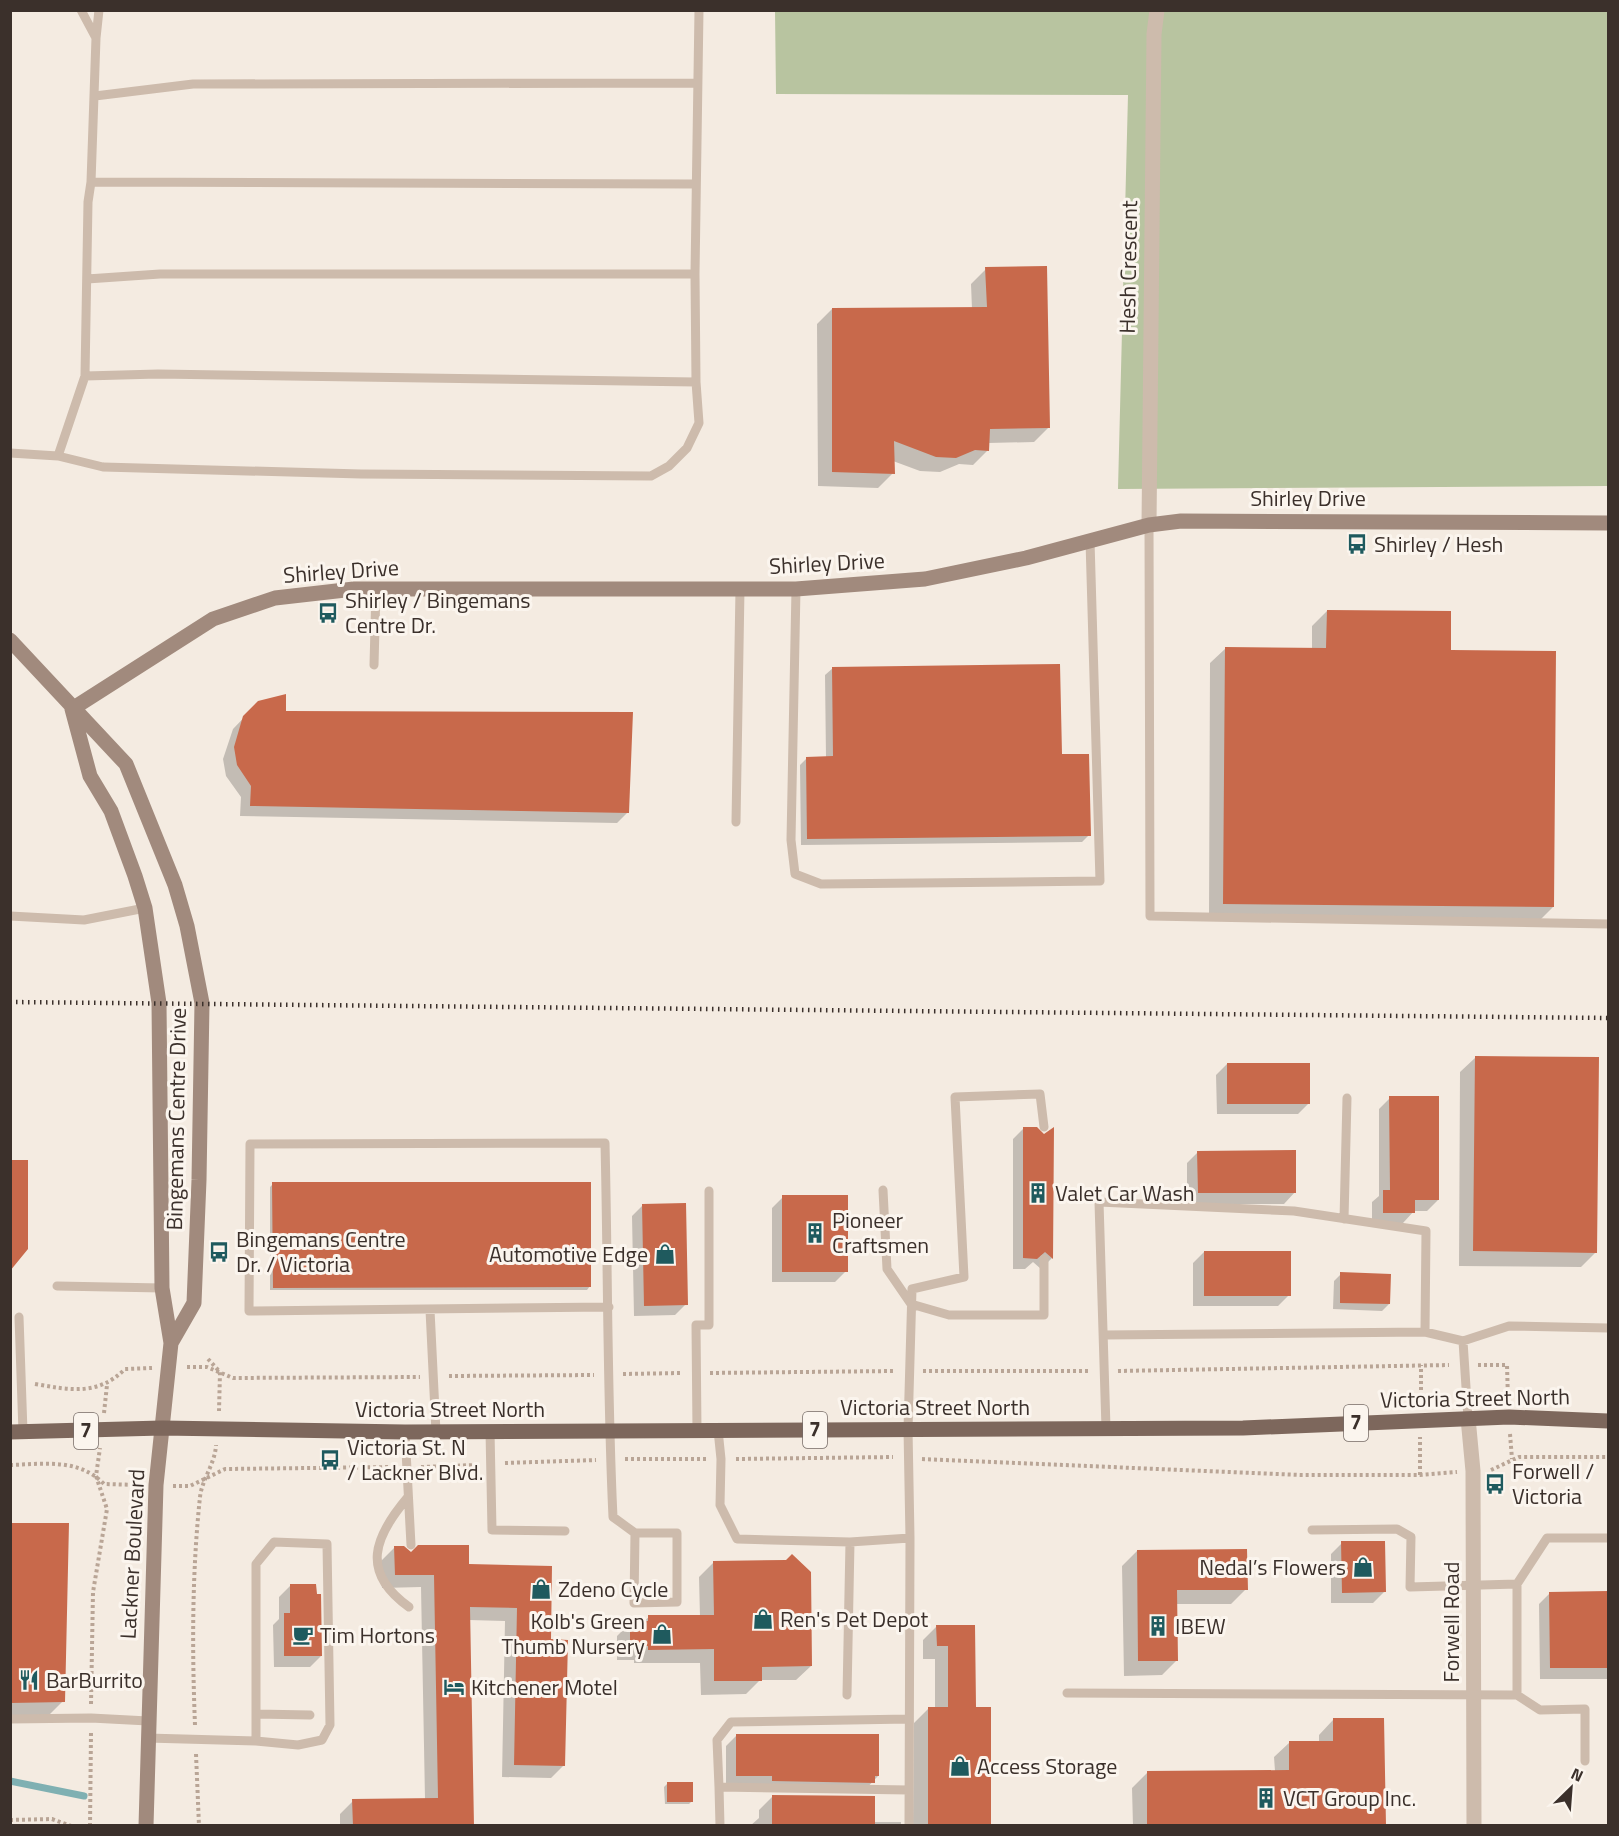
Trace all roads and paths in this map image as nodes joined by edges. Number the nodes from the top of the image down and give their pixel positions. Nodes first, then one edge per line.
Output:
1 (81, 10) edge
2 (99, 10) edge
3 (699, 10) edge
4 (1157, 10) edge
5 (96, 38) junction
6 (697, 83) junction
7 (95, 96) junction
8 (91, 182) junction
9 (695, 184) junction
10 (695, 274) junction
11 (87, 279) junction
12 (85, 376) junction
13 (696, 382) junction
14 (10, 453) edge
15 (58, 456) junction
16 (1608, 523) edge
17 (1149, 525) junction
18 (1090, 541) junction
19 (376, 589) junction
20 (740, 589) junction
21 (796, 589) junction
22 (10, 640) edge
23 (374, 665) dead end
24 (72, 709) junction
25 (736, 822) dead end
26 (145, 908) junction
27 (10, 916) edge
28 (1608, 924) edge
29 (1347, 1098) dead end
30 (1044, 1127) dead end
31 (883, 1190) dead end
32 (709, 1191) dead end
33 (1344, 1219) junction
34 (1044, 1258) dead end
35 (57, 1286) dead end
36 (162, 1288) junction
37 (911, 1304) junction
38 (609, 1307) junction
39 (430, 1310) junction
40 (19, 1317) dead end
41 (1608, 1328) edge
42 (1425, 1332) junction
43 (1104, 1335) junction
44 (1463, 1341) junction
45 (171, 1343) junction
46 (208, 1359) dead end
47 (1494, 1364) dead end
48 (1421, 1365) junction
49 (1434, 1365) dead end
50 (207, 1367) dead end
51 (131, 1368) dead end
52 (887, 1371) dead end
53 (934, 1371) dead end
54 (1083, 1371) dead end
55 (1123, 1371) dead end
56 (220, 1372) junction
57 (673, 1373) dead end
58 (712, 1373) dead end
59 (626, 1374) dead end
60 (582, 1375) dead end
61 (448, 1376) dead end
62 (400, 1377) dead end
63 (1507, 1380) dead end
64 (1421, 1381) dead end
65 (22, 1382) junction
66 (107, 1384) junction
67 (221, 1384) dead end
68 (106, 1390) dead end
69 (1468, 1418) junction
70 (1608, 1421) edge
71 (162, 1428) junction
72 (1106, 1428) junction
73 (908, 1429) junction
74 (718, 1430) junction
75 (490, 1431) junction
76 (610, 1431) junction
77 (697, 1431) junction
78 (17, 1432) edge
79 (405, 1432) junction
80 (435, 1432) junction
81 (1510, 1448) dead end
82 (885, 1457) dead end
83 (1608, 1457) edge
84 (751, 1458) dead end
85 (215, 1459) dead end
86 (630, 1459) dead end
87 (700, 1459) dead end
88 (1420, 1459) dead end
89 (1512, 1459) junction
90 (587, 1460) dead end
91 (942, 1461) dead end
92 (505, 1463) dead end
93 (10, 1465) edge
94 (466, 1466) dead end
95 (428, 1467) dead end
96 (378, 1468) dead end
97 (1490, 1471) dead end
98 (1444, 1472) dead end
99 (97, 1474) junction
100 (1420, 1475) junction
101 (208, 1476) junction
102 (104, 1484) dead end
103 (190, 1486) dead end
104 (408, 1497) junction
105 (1312, 1530) dead end
106 (565, 1531) dead end
107 (635, 1533) junction
108 (910, 1538) junction
109 (1608, 1538) edge
110 (850, 1542) junction
111 (411, 1545) dead end
112 (1518, 1584) junction
113 (1473, 1586) junction
114 (410, 1607) dead end
115 (1067, 1693) dead end
116 (847, 1695) dead end
117 (1517, 1695) junction
118 (1474, 1696) junction
119 (256, 1714) junction
120 (310, 1715) dead end
121 (91, 1718) junction
122 (10, 1719) edge
123 (909, 1719) junction
124 (148, 1721) junction
125 (147, 1738) junction
126 (196, 1740) junction
127 (256, 1741) junction
128 (1585, 1761) dead end
129 (719, 1787) junction
130 (909, 1790) junction
131 (10, 1820) edge
132 (71, 1826) edge
133 (90, 1826) edge
134 (146, 1826) edge
135 (199, 1826) edge
136 (720, 1826) edge
137 (909, 1826) edge
138 (1474, 1826) edge

1 - 5 lane
2 - 5 lane
3 - 6 lane
4 - 17 street, Hesh Crescent
5 - 7 lane
6 - 7 lane
6 - 9 lane
7 - 8 lane
8 - 9 lane
8 - 11 lane
9 - 10 lane
10 - 11 lane
10 - 13 lane
11 - 12 lane
12 - 13 lane
12 - 15 lane
13 - 15 lane
14 - 15 lane
16 - 17 main road, Shirley Drive
17 - 18 main road, Shirley Drive
17 - 28 lane
18 - 21 main road, Shirley Drive
18 - 21 lane
19 - 20 main road, Shirley Drive
19 - 23 lane
19 - 24 main road, Shirley Drive
20 - 21 main road, Shirley Drive
20 - 25 lane
22 - 24 main road, Bingemans Centre Drive
24 - 26 main road, Bingemans Centre Drive
24 - 45 main road, Bingemans Centre Drive
26 - 27 lane
26 - 36 main road, Bingemans Centre Drive
29 - 33 lane
30 - 37 lane
31 - 37 lane
32 - 77 lane
33 - 42 lane
33 - 43 lane
34 - 37 lane
35 - 36 lane
36 - 45 main road, Bingemans Centre Drive
37 - 73 lane
38 - 39 lane
38 - 39 lane
38 - 76 lane
39 - 80 lane
40 - 65 lane
41 - 44 lane
42 - 43 lane
42 - 44 lane
43 - 72 lane
44 - 69 lane
45 - 71 main road, Bingemans Centre Drive
46 - 56 path
47 - 63 path, Victoria Street North
48 - 49 path, Victoria Street North
48 - 55 path, Victoria Street North
48 - 64 path
50 - 56 path, Victoria Street North
51 - 66 path
52 - 58 path, Victoria Street North
53 - 54 path, Victoria Street North
56 - 62 path, Victoria Street North
56 - 67 path
57 - 59 path
60 - 61 path, Victoria Street North
65 - 66 path
65 - 78 lane
66 - 68 path
69 - 70 main road, Victoria Street North / 7
69 - 72 main road, Victoria Street North / 7
69 - 113 street, Forwell Road
71 - 78 main road, Victoria Street North / 7
71 - 79 main road, Victoria Street North / 7
71 - 124 main road, Lackner Boulevard
72 - 73 main road, Victoria Street North / 7
73 - 74 main road, Victoria Street North / 7
73 - 108 lane
74 - 77 main road, Victoria Street North / 7
74 - 110 lane
75 - 76 main road, Victoria Street North / 7
75 - 80 main road, Victoria Street North / 7
75 - 106 lane
76 - 77 main road, Victoria Street North / 7
76 - 107 lane
79 - 80 main road, Victoria Street North / 7
79 - 104 lane
81 - 89 path
82 - 84 path
83 - 89 path
85 - 101 path
86 - 87 path
88 - 100 path
89 - 97 path
90 - 92 path
91 - 100 path
93 - 99 path
94 - 95 path
96 - 101 path
98 - 100 path
99 - 102 path
99 - 121 path
101 - 103 path
101 - 126 path
104 - 111 lane
104 - 114 lane
105 - 113 lane
107 - 107 lane
108 - 110 lane
108 - 123 lane
109 - 112 lane
110 - 116 lane
112 - 113 lane
112 - 117 lane
113 - 118 street, Forwell Road
115 - 118 lane
117 - 118 lane
117 - 128 lane
118 - 138 street, Forwell Road
119 - 120 lane
119 - 127 lane
119 - 127 lane
121 - 122 lane
121 - 124 lane
121 - 133 path
123 - 129 lane
123 - 130 lane
124 - 125 main road, Lackner Boulevard
125 - 126 lane
125 - 134 main road, Lackner Boulevard
126 - 127 lane
126 - 135 path
129 - 130 lane
129 - 136 lane
130 - 137 lane
131 - 132 path

